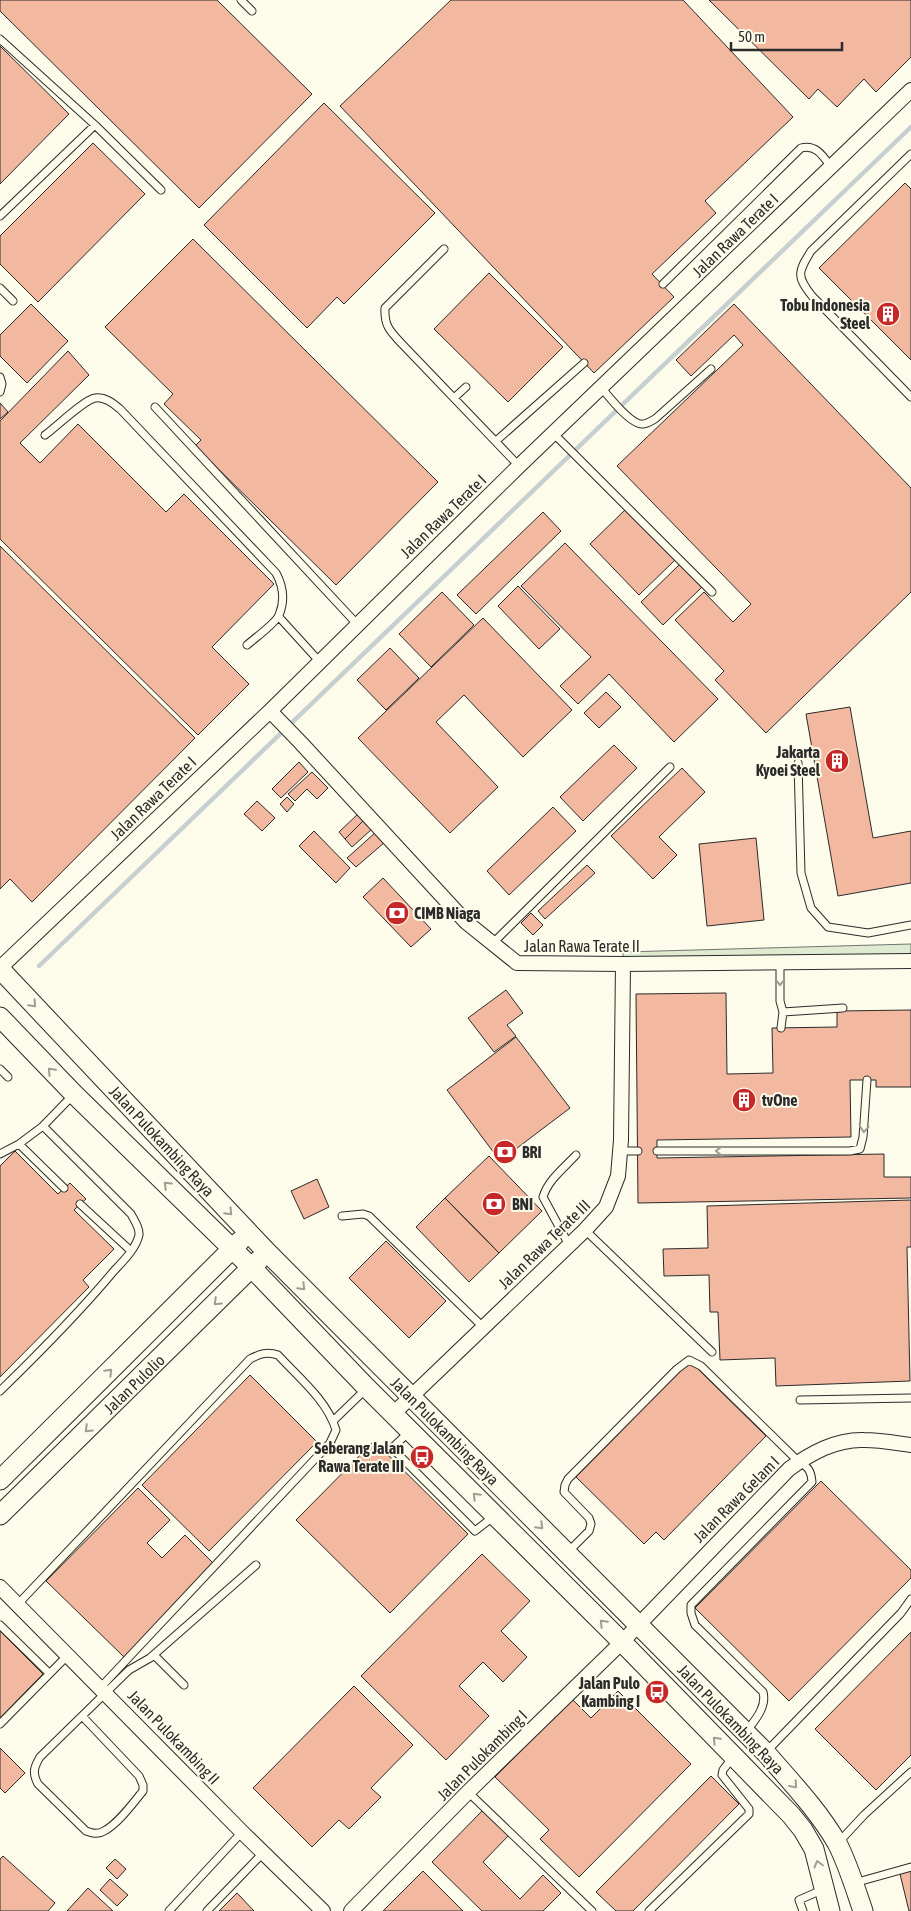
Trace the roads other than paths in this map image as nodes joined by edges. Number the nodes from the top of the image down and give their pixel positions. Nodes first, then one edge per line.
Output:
1 (241, 0) edge
2 (252, 11) dead end
3 (0, 39) edge
4 (911, 90) edge
5 (95, 125) junction
6 (911, 154) edge
7 (832, 167) junction
8 (161, 190) dead end
9 (0, 216) edge
10 (444, 249) dead end
11 (663, 284) dead end
12 (0, 288) edge
13 (13, 301) dead end
14 (584, 363) dead end
15 (711, 369) dead end
16 (0, 377) edge
17 (466, 387) dead end
18 (601, 387) junction
19 (0, 392) edge
20 (911, 397) edge
21 (454, 398) junction
22 (156, 408) dead end
23 (553, 433) junction
24 (45, 435) dead end
25 (496, 441) junction
26 (519, 466) junction
27 (712, 592) dead end
28 (279, 617) junction
29 (356, 624) junction
30 (247, 645) dead end
31 (319, 661) junction
32 (270, 711) junction
33 (798, 763) dead end
34 (670, 767) dead end
35 (911, 925) edge
36 (492, 944) junction
37 (911, 961) edge
38 (780, 962) junction
39 (623, 964) junction
40 (0, 968) edge
41 (843, 1008) dead end
42 (782, 1012) junction
43 (0, 1017) edge
44 (781, 1028) dead end
45 (0, 1069) edge
46 (8, 1077) dead end
47 (867, 1080) dead end
48 (74, 1094) junction
49 (43, 1126) junction
50 (19, 1144) junction
51 (620, 1151) junction
52 (638, 1151) dead end
53 (657, 1151) dead end
54 (0, 1154) edge
55 (576, 1155) dead end
56 (64, 1188) dead end
57 (80, 1204) dead end
58 (342, 1216) dead end
59 (585, 1230) junction
60 (248, 1232) junction
61 (569, 1245) junction
62 (232, 1249) junction
63 (131, 1251) junction
64 (267, 1252) junction
65 (252, 1268) junction
66 (483, 1327) junction
67 (712, 1352) dead end
68 (367, 1388) junction
69 (0, 1391) edge
70 (411, 1396) junction
71 (911, 1398) edge
72 (800, 1400) dead end
73 (394, 1413) junction
74 (333, 1421) junction
75 (411, 1430) junction
76 (911, 1445) edge
77 (798, 1462) junction
78 (0, 1480) edge
79 (0, 1515) edge
80 (496, 1515) junction
81 (567, 1553) junction
82 (256, 1565) dead end
83 (2, 1593) edge
84 (911, 1599) edge
85 (18, 1604) junction
86 (639, 1624) junction
87 (0, 1625) edge
88 (622, 1642) junction
89 (68, 1655) junction
90 (154, 1655) junction
91 (50, 1674) junction
92 (184, 1684) dead end
93 (103, 1690) junction
94 (83, 1717) junction
95 (0, 1724) edge
96 (746, 1733) junction
97 (766, 1753) junction
98 (732, 1757) junction
99 (911, 1772) edge
100 (468, 1792) junction
101 (242, 1832) junction
102 (837, 1844) junction
103 (263, 1853) junction
104 (911, 1868) edge
105 (854, 1883) junction
106 (824, 1890) junction
107 (169, 1911) edge
108 (207, 1911) edge
109 (323, 1911) edge
110 (351, 1911) edge
111 (592, 1911) edge
112 (649, 1911) edge
113 (803, 1911) edge
114 (830, 1911) edge
115 (863, 1911) edge

1 - 2 lane
3 - 5 lane
4 - 7 street, Jalan Rawa Terate I
5 - 8 lane
5 - 9 lane
6 - 20 lane
7 - 11 lane
7 - 18 street, Jalan Rawa Terate I
10 - 21 lane
12 - 13 lane
14 - 25 lane
15 - 18 lane
16 - 19 lane
17 - 21 lane
18 - 23 street, Jalan Rawa Terate I
21 - 25 lane
22 - 29 lane
23 - 26 street, Jalan Rawa Terate I
23 - 27 lane
24 - 28 lane
25 - 26 lane
26 - 29 street, Jalan Rawa Terate I
28 - 30 lane
28 - 31 lane
29 - 31 street, Jalan Rawa Terate I
31 - 32 street, Jalan Rawa Terate I
32 - 36 street, Jalan Rawa Terate II
32 - 40 street, Jalan Rawa Terate I
33 - 35 lane
34 - 36 lane
36 - 39 street, Jalan Rawa Terate II
37 - 38 street, Jalan Rawa Terate II
38 - 39 street, Jalan Rawa Terate II
38 -> 42 lane
39 - 51 street, Jalan Rawa Terate III
40 -> 60 street, Jalan Pulokambing Raya
41 - 42 lane
42 - 44 lane
48 -> 43 street, Jalan Pulokambing Raya
45 - 46 lane
47 -> 53 lane
48 - 49 lane
62 -> 48 street, Jalan Pulokambing Raya
49 - 50 lane
49 - 63 lane
50 - 54 lane
50 - 56 lane
51 - 52 lane
51 - 59 street, Jalan Rawa Terate III
55 - 61 lane
57 - 63 lane
58 - 66 lane
59 - 61 street, Jalan Rawa Terate III
59 - 67 lane
60 - 62 street, Jalan Pulolio
60 - 64 street, Jalan Pulokambing Raya
61 - 66 street, Jalan Rawa Terate III
62 - 65 street, Jalan Pulokambing Raya
78 -> 62 street, Jalan Pulolio
63 - 69 lane
64 - 65 street, Jalan Pulolio
64 -> 70 street, Jalan Pulokambing Raya
65 - 68 street, Jalan Pulokambing Raya
65 -> 79 street, Jalan Pulolio
66 - 70 street, Jalan Rawa Terate III
68 - 73 street, Jalan Pulokambing Raya
68 - 74 lane
70 - 73 street, Jalan Rawa Terate III
70 -> 81 street, Jalan Pulokambing Raya
71 - 72 lane
73 - 75 street, Jalan Pulokambing Raya
74 - 85 lane
74 - 93 lane
80 -> 75 street, Jalan Pulokambing Raya
75 - 80 lane
76 - 77 street, Jalan Rawa Gelam I
77 - 81 lane
77 - 86 street, Jalan Rawa Gelam I
77 - 96 lane
88 -> 80 street, Jalan Pulokambing Raya
81 - 86 street, Jalan Pulokambing Raya
82 - 90 lane
83 - 85 street, Jalan Pulokambing II
84 - 97 lane
85 - 89 street, Jalan Pulokambing II
86 - 88 street, Jalan Pulokambing I
86 - 96 street, Jalan Pulokambing Raya
87 - 91 lane
98 -> 88 street, Jalan Pulokambing Raya
88 - 100 street, Jalan Pulokambing I
89 - 91 lane
89 - 93 street, Jalan Pulokambing II
90 - 92 lane
90 - 93 lane
91 - 95 lane
93 - 94 lane
93 - 101 street, Jalan Pulokambing II
94 - 94 lane
96 - 97 street, Jalan Pulokambing Raya
97 -> 102 street, Jalan Pulokambing Raya
106 -> 98 street, Jalan Pulokambing Raya
98 - 112 lane
99 - 102 lane
100 - 110 street, Jalan Pulokambing I
100 - 111 lane
101 - 103 street, Jalan Pulokambing II
101 - 107 lane
102 - 105 street, Jalan Pulokambing Raya
103 - 108 lane
103 - 109 street, Jalan Pulokambing II
104 - 105 lane
105 - 115 street, Jalan Pulokambing Raya
106 - 113 lane
106 - 114 street, Jalan Pulokambing Raya

